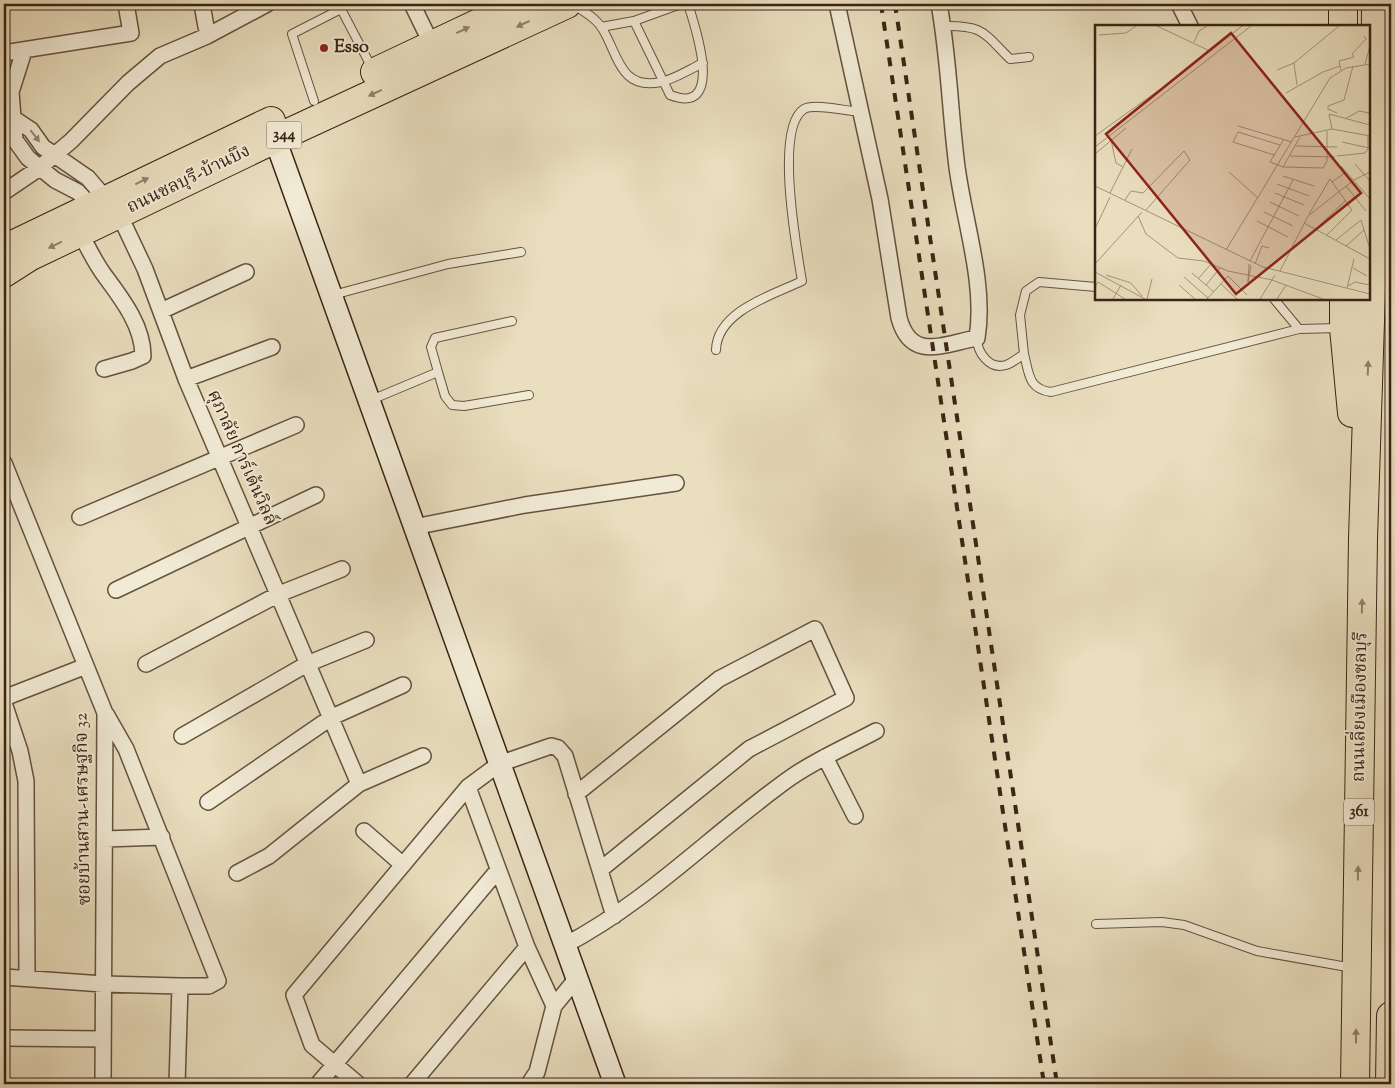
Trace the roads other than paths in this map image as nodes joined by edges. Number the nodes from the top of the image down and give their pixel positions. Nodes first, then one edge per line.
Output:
1 (126, 4) edge
2 (202, 4) edge
3 (267, 4) edge
4 (412, 4) edge
5 (519, 4) edge
6 (567, 4) edge
7 (572, 4) edge
8 (681, 4) edge
9 (688, 4) edge
10 (837, 4) edge
11 (939, 4) edge
12 (1179, 4) edge
13 (1342, 4) edge
14 (1376, 4) edge
15 (634, 21) junction
16 (1190, 25) edge
17 (1343, 25) edge
18 (943, 26) junction
19 (206, 27) dead end
20 (602, 27) junction
21 (432, 45) junction
22 (24, 51) junction
23 (4, 53) edge
24 (1029, 58) dead end
25 (703, 63) junction
26 (374, 72) junction
27 (662, 82) junction
28 (314, 101) junction
29 (860, 112) junction
30 (13, 118) junction
31 (276, 139) junction
32 (54, 156) junction
33 (38, 169) junction
34 (4, 192) edge
35 (105, 206) junction
36 (80, 233) junction
37 (4, 249) edge
38 (521, 252) dead end
39 (246, 272) dead end
40 (4, 273) edge
41 (1095, 287) edge
42 (331, 296) junction
43 (1275, 300) edge
44 (1344, 300) edge
45 (160, 311) junction
46 (512, 321) dead end
47 (1344, 328) junction
48 (1299, 329) junction
49 (977, 338) junction
50 (272, 347) dead end
51 (716, 350) dead end
52 (1024, 354) junction
53 (104, 369) dead end
54 (438, 372) junction
55 (186, 379) junction
56 (529, 394) dead end
57 (369, 401) junction
58 (296, 425) dead end
59 (219, 456) junction
60 (4, 463) edge
61 (676, 483) dead end
62 (316, 496) dead end
63 (80, 517) dead end
64 (250, 527) junction
65 (414, 527) junction
66 (1363, 539) junction
67 (342, 569) dead end
68 (116, 590) dead end
69 (279, 594) junction
70 (366, 640) dead end
71 (146, 664) dead end
72 (307, 664) junction
73 (86, 666) junction
74 (403, 685) dead end
75 (4, 698) edge
76 (4, 704) edge
77 (105, 713) junction
78 (332, 717) junction
79 (876, 731) dead end
80 (182, 736) dead end
81 (423, 756) dead end
82 (825, 757) junction
83 (499, 764) junction
84 (359, 784) junction
85 (468, 788) junction
86 (576, 794) junction
87 (208, 802) dead end
88 (855, 816) dead end
89 (364, 831) dead end
90 (162, 837) junction
91 (105, 838) junction
92 (403, 865) junction
93 (498, 870) junction
94 (600, 870) junction
95 (237, 873) dead end
96 (614, 916) junction
97 (1096, 924) dead end
98 (565, 945) junction
99 (527, 947) junction
100 (1357, 969) junction
101 (4, 977) edge
102 (27, 978) junction
103 (577, 978) junction
104 (104, 984) junction
105 (180, 986) junction
106 (554, 1006) junction
107 (1391, 1016) edge
108 (4, 1038) edge
109 (103, 1039) junction
110 (336, 1065) junction
111 (103, 1084) edge
112 (177, 1084) edge
113 (318, 1084) edge
114 (358, 1084) edge
115 (412, 1084) edge
116 (529, 1084) edge
117 (615, 1084) edge
118 (1354, 1084) edge
119 (1390, 1084) edge

1 - 22 street
2 - 19 street
3 - 32 street
4 - 21 street
21 -> 5 highway, ถนนชลบุรี-บ้านบึง / 344
6 -> 31 highway, ถนนชลบุรี-บ้านบึง / 344
7 - 20 lane
8 - 15 lane
9 - 25 lane
10 - 29 street
11 - 18 street
12 - 16 street
13 - 17 highway
66 -> 14 highway, ถนนเลี่ยงเมืองชลบุรี / 361
15 - 20 lane
15 - 27 lane
18 - 24 lane
18 - 49 street
20 - 27 lane
21 - 26 highway, ถนนชลบุรี-บ้านบึง / 344
22 - 23 street
22 - 30 street
25 - 27 lane
25 - 27 lane
26 - 28 highway, ถนนชลบุรี-บ้านบึง / 344
26 - 28 lane
35 -> 28 highway, ถนนชลบุรี-บ้านบึง / 344
29 - 49 street
29 - 51 lane
30 -> 32 street
30 - 33 street
31 - 35 highway, ถนนชลบุรี-บ้านบึง / 344
31 - 42 street
32 - 33 street
32 - 35 street
33 - 34 street
33 - 35 street
35 - 36 highway, ถนนชลบุรี-บ้านบึง / 344
35 - 37 highway, ถนนชลบุรี-บ้านบึง / 344
35 - 45 street, ศุภาลัย การ์เด้นวิลล์
36 -> 40 highway, ถนนชลบุรี-บ้านบึง / 344
36 - 53 street
38 - 42 lane
39 - 45 street
41 - 52 lane
42 - 57 street
43 - 48 lane
44 - 47 highway, ถนนเลี่ยงเมืองชลบุรี / 361
45 - 55 street, ศุภาลัย การ์เด้นวิลล์
46 - 54 lane
47 - 48 lane
47 - 66 highway, ถนนเลี่ยงเมืองชลบุรี / 361
48 - 52 lane
49 - 52 lane
50 - 55 street
54 - 56 lane
54 - 57 lane
55 - 59 street, ศุภาลัย การ์เด้นวิลล์
57 - 65 street
58 - 59 street
59 - 63 street
59 - 64 street, ศุภาลัย การ์เด้นวิลล์
60 - 73 street, ซอยบ้านสวน-เศรษฐกิจ 32
61 - 65 street
62 - 64 street
64 - 68 street
64 - 69 street, ศุภาลัย การ์เด้นวิลล์
65 - 83 street
100 -> 66 highway, ถนนเลี่ยงเมืองชลบุรี / 361
67 - 69 street
69 - 71 street
69 - 72 street, ศุภาลัย การ์เด้นวิลล์
70 - 72 street
72 - 78 street, ศุภาลัย การ์เด้นวิลล์
72 - 80 street
73 - 75 street
73 - 77 street, ซอยบ้านสวน-เศรษฐกิจ 32
74 - 78 street
76 - 102 street
77 - 90 street
77 - 91 street, ซอยบ้านสวน-เศรษฐกิจ 32
78 - 84 street, ศุภาลัย การ์เด้นวิลล์
78 - 87 street
79 - 82 street
81 - 84 street
82 - 88 street
82 - 96 street
83 - 85 street
83 - 86 street
83 - 98 street
84 - 95 street
85 - 92 street
85 - 93 street
86 - 94 street
86 - 94 street
89 - 92 street
90 - 91 street
90 - 105 street
91 - 104 street, ซอยบ้านสวน-เศรษฐกิจ 32
92 - 110 street
93 - 99 street
93 - 110 street
94 - 96 street
96 - 98 street
97 - 100 lane
98 - 103 street
99 - 106 street
99 - 115 street
118 -> 100 highway, ถนนเลี่ยงเมืองชลบุรี / 361
101 - 102 street
102 - 104 street
103 - 106 street
103 - 117 street
104 - 105 street
104 - 109 street, ซอยบ้านสวน-เศรษฐกิจ 32
105 - 112 street
106 - 116 street
107 - 119 highway
108 - 109 street
109 - 111 street, ซอยบ้านสวน-เศรษฐกิจ 32
110 - 113 street
110 - 114 street

